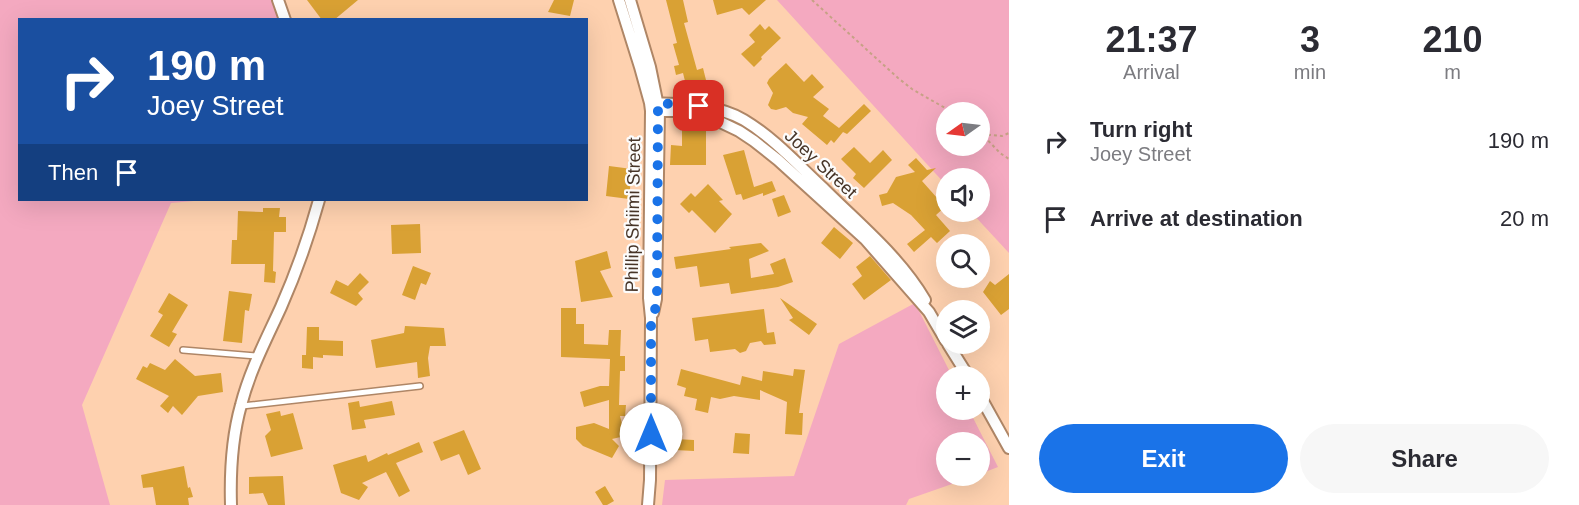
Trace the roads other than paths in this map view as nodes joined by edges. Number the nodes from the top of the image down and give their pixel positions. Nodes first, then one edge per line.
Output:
1 (278, 0) edge
2 (619, 0) edge
3 (630, 0) edge
4 (284, 18) edge
5 (655, 107) junction
6 (319, 201) edge
7 (936, 324) edge
8 (183, 350) dead end
9 (257, 356) junction
10 (420, 386) dead end
11 (240, 406) junction
12 (990, 414) edge
13 (1009, 448) edge
14 (231, 505) edge
15 (648, 505) edge

1 - 4 street
2 - 5 street, Phillip Shiimi Street
3 - 5 street, Phillip Shiimi Street
5 - 7 street, Joey Street
5 - 15 street, Phillip Shiimi Street
6 - 9 street
8 - 9 lane
9 - 11 street
10 - 11 lane
11 - 14 street
12 - 13 street

